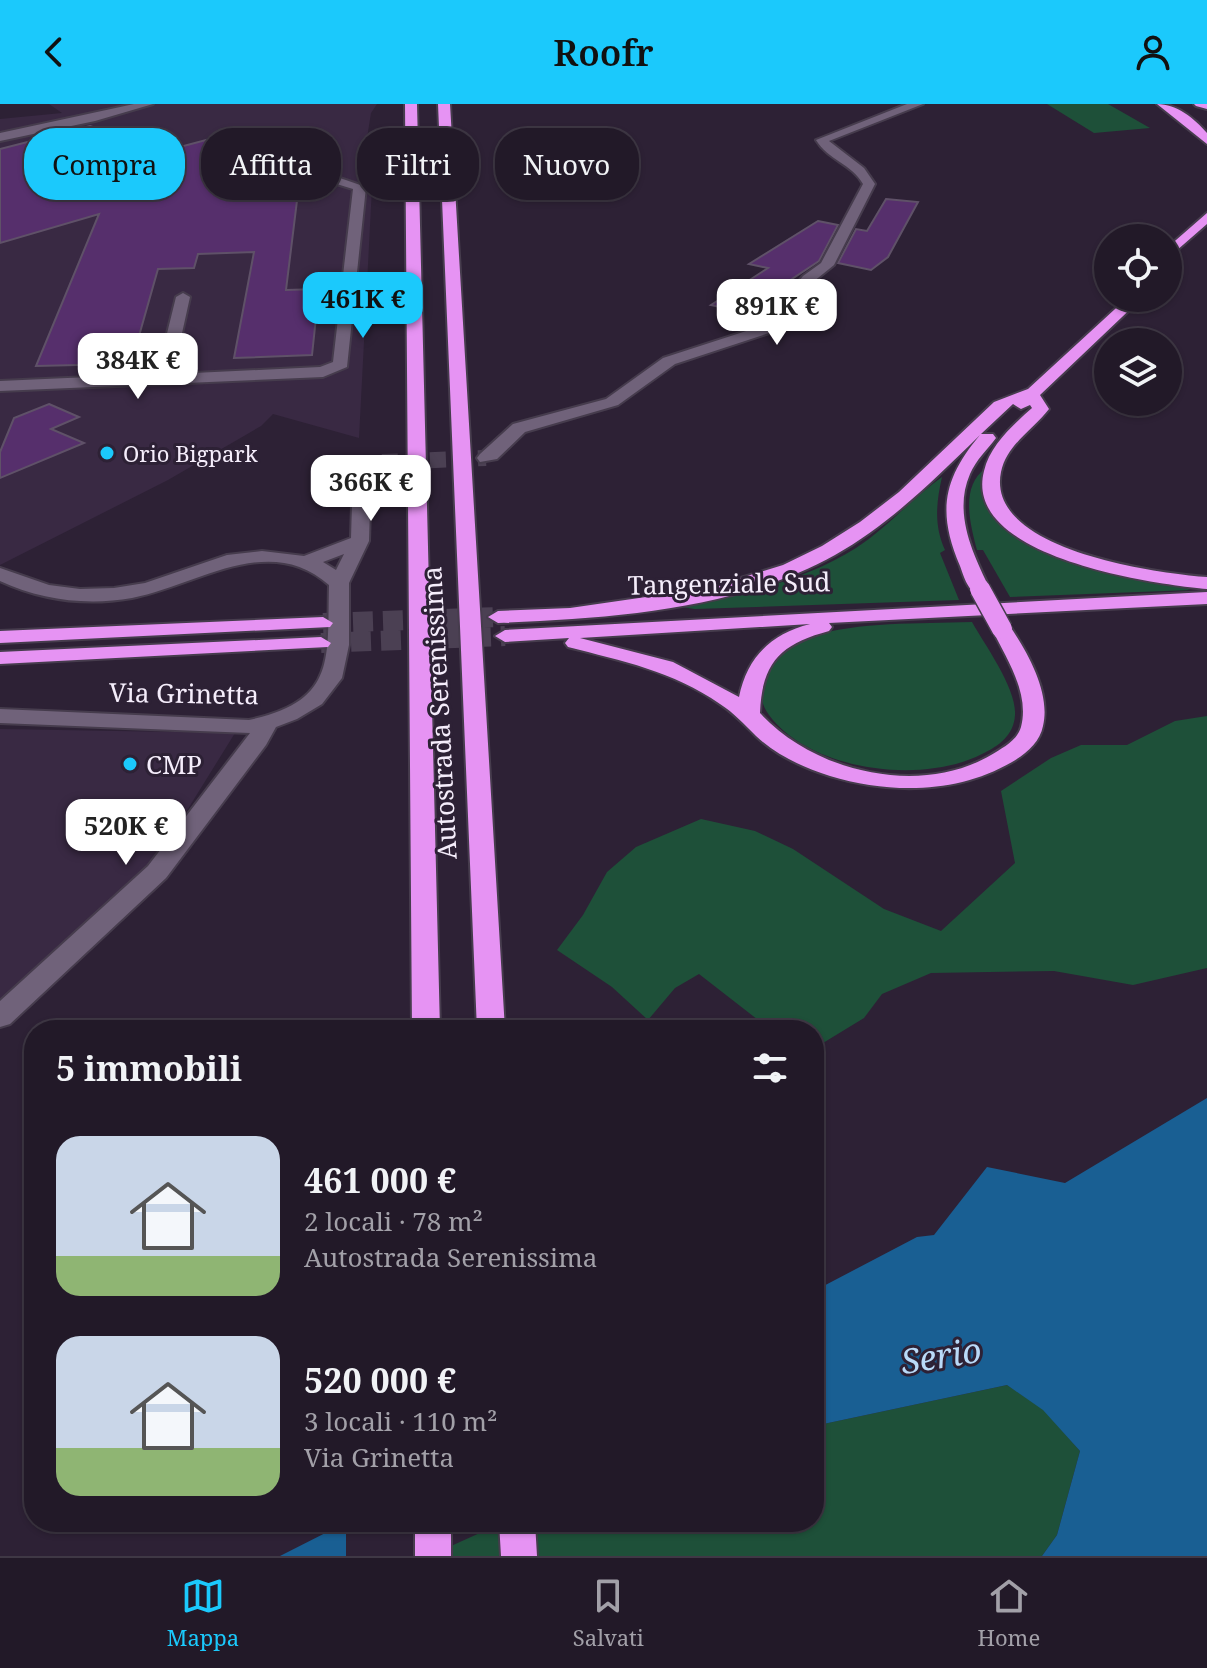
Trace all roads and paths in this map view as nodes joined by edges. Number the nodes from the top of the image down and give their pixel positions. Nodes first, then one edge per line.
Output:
1 (147, 104) edge
2 (411, 104) edge
3 (444, 104) edge
4 (917, 104) edge
5 (1163, 104) edge
6 (1200, 104) edge
7 (1207, 106) edge
8 (0, 137) edge
9 (1207, 140) edge
10 (341, 181) edge
11 (1207, 217) edge
12 (1207, 232) edge
13 (1182, 241) edge
14 (1182, 255) edge
15 (183, 297) dead end
16 (1120, 312) edge
17 (164, 379) junction
18 (0, 386) edge
19 (1031, 393) junction
20 (486, 458) tunnel mouth
21 (382, 462) dead end
22 (360, 541) junction
23 (306, 562) junction
24 (0, 574) edge
25 (339, 583) junction
26 (1207, 583) edge
27 (1207, 598) edge
28 (960, 609) junction
29 (573, 613) junction
30 (502, 626) junction
31 (0, 637) edge
32 (0, 658) edge
33 (749, 714) junction
34 (0, 716) edge
35 (266, 724) junction
36 (0, 1017) edge
37 (426, 1020) edge
38 (490, 1020) edge
39 (433, 1532) edge
40 (518, 1532) edge
41 (433, 1556) edge
42 (519, 1556) edge

1 - 8 street
2 - 37 highway, Autostrada Serenissima
3 - 38 highway, Autostrada Serenissima
4 - 20 street
5 - 9 highway
6 - 7 highway
10 - 17 street
11 - 13 highway
12 - 14 highway
15 - 17 street
16 - 19 highway
17 - 18 street
19 - 26 highway
19 - 29 highway
19 - 33 highway, bridge
21 - 22 street
22 - 23 street
22 - 25 street
23 - 24 street
23 - 25 street
25 - 35 street, Via Grinetta
27 - 28 highway, Tangenziale Sud
28 - 29 highway, Tangenziale Sud
28 - 30 highway, Tangenziale Sud
28 - 33 highway
29 - 30 highway, Tangenziale Sud
30 - 33 highway
31 - 32 highway
34 - 35 street, Via Grinetta
35 - 36 street
39 - 41 highway
40 - 42 highway

